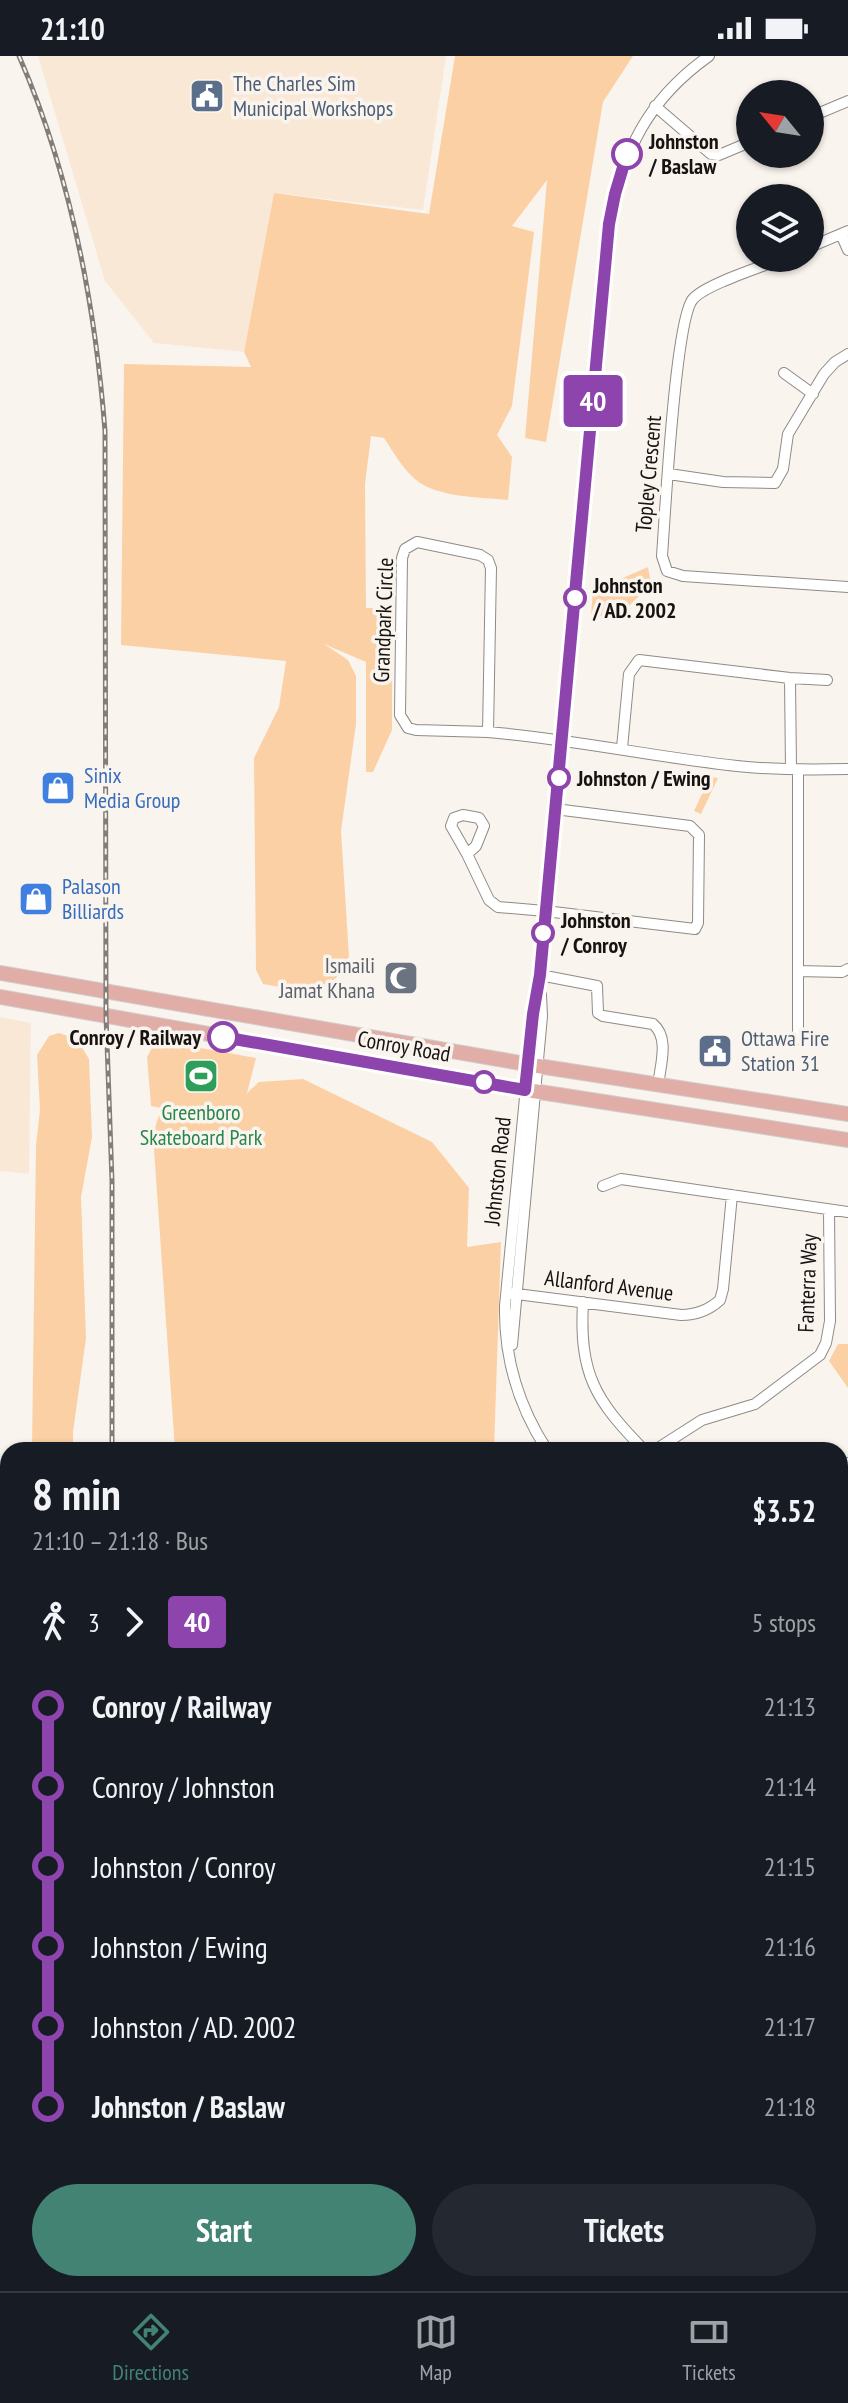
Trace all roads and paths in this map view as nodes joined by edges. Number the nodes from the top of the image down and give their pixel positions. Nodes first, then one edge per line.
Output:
1 (709, 56) edge
2 (848, 101) edge
3 (655, 106) junction
4 (824, 111) edge
5 (736, 148) edge
6 (844, 232) edge
7 (824, 241) edge
8 (848, 250) edge
9 (749, 272) edge
10 (848, 354) edge
11 (784, 373) dead end
12 (813, 394) junction
13 (669, 474) junction
14 (848, 587) edge
15 (790, 678) junction
16 (827, 680) dead end
17 (488, 732) junction
18 (562, 739) junction
19 (622, 748) junction
20 (794, 769) junction
21 (848, 769) edge
22 (555, 809) junction
23 (467, 854) dead end
24 (545, 911) junction
25 (848, 969) edge
26 (798, 971) junction
27 (0, 973) edge
28 (540, 975) junction
29 (0, 997) edge
30 (798, 1039) dead end
31 (533, 1065) junction
32 (658, 1086) junction
33 (530, 1091) junction
34 (700, 1093) junction
35 (848, 1114) edge
36 (697, 1117) junction
37 (848, 1140) edge
38 (603, 1186) dead end
39 (732, 1195) junction
40 (829, 1210) junction
41 (848, 1212) edge
42 (511, 1293) junction
43 (583, 1302) junction
44 (542, 1442) edge
45 (636, 1442) edge
46 (668, 1442) edge

1 - 3 street, Johnston Road
2 - 4 street
3 - 5 street
3 - 18 street, Johnston Road
6 - 7 street
6 - 8 street
9 - 13 street, Topley Crescent
10 - 12 street
11 - 12 street
12 - 13 street
13 - 14 street, Topley Crescent
15 - 16 street
15 - 19 street
15 - 20 street
17 - 17 street, Grandpark Circle
17 - 18 street, Grandpark Circle
18 - 19 street, Grandpark Circle
18 - 22 street, Johnston Road
19 - 20 street, Grandpark Circle
20 - 21 street, Grandpark Circle
20 - 26 street
22 - 24 street, Johnston Road
22 - 24 street
23 - 24 street
24 - 28 street, Johnston Road
25 - 26 street
26 - 30 street
27 - 31 main road, Conroy Road
28 - 31 street, Johnston Road
28 - 32 street
29 - 33 main road, Conroy Road
31 - 32 main road, Conroy Road
31 - 33 street, Johnston Road
32 - 34 main road, Conroy Road
33 - 36 main road, Conroy Road
33 - 42 street, Johnston Road
34 - 35 main road, Conroy Road
34 - 36 main road
36 - 37 main road, Conroy Road
38 - 39 street
39 - 40 street
39 - 43 street, Allanford Avenue
40 - 41 street
40 - 46 street, Fanterra Way
42 - 43 street, Allanford Avenue
42 - 44 street, Johnston Road
43 - 45 street

